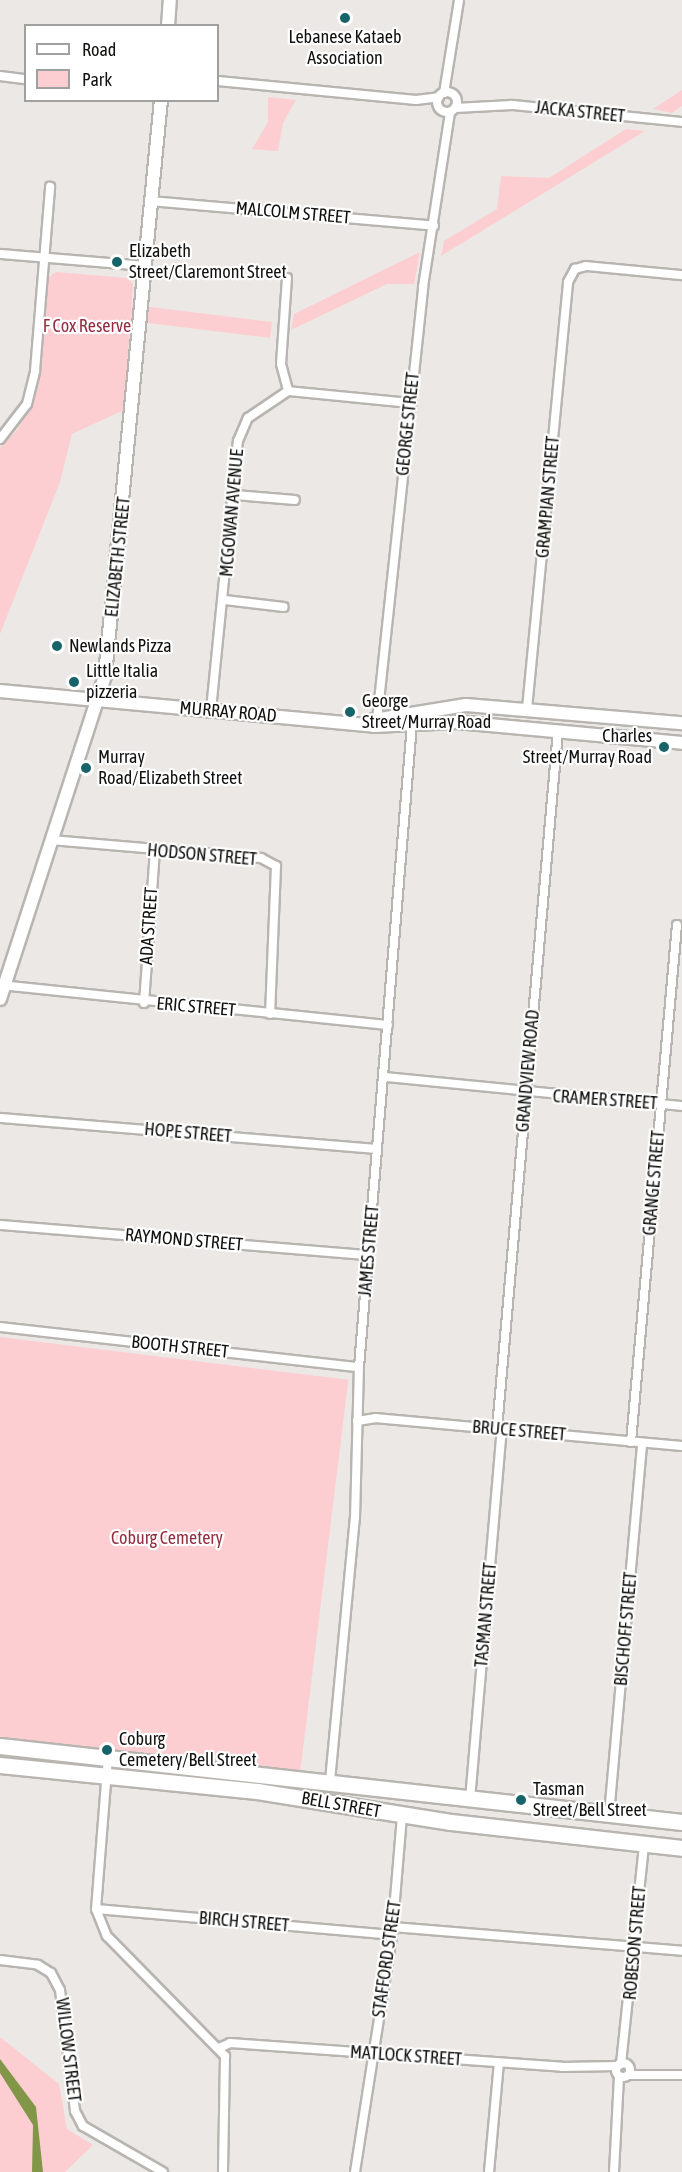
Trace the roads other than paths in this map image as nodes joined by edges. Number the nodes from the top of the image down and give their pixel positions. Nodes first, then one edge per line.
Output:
1 (170, 0) edge
2 (457, 0) edge
3 (168, 24) edge
4 (0, 76) edge
5 (24, 79) edge
6 (219, 81) edge
7 (161, 102) edge
8 (447, 102) junction
9 (682, 122) edge
10 (50, 187) dead end
11 (151, 201) junction
12 (434, 226) junction
13 (0, 254) edge
14 (44, 257) junction
15 (145, 266) junction
16 (682, 274) edge
17 (287, 278) dead end
18 (288, 391) junction
19 (411, 403) junction
20 (0, 439) edge
21 (235, 495) junction
22 (294, 500) dead end
23 (225, 600) junction
24 (285, 606) dead end
25 (0, 691) edge
26 (98, 700) junction
27 (527, 709) junction
28 (211, 710) junction
29 (560, 712) junction
30 (377, 720) junction
31 (349, 722) junction
32 (682, 723) edge
33 (412, 724) junction
34 (525, 727) junction
35 (558, 730) junction
36 (681, 743) edge
37 (51, 840) junction
38 (155, 850) junction
39 (677, 925) dead end
40 (2, 985) edge
41 (0, 999) edge
42 (144, 1003) junction
43 (270, 1014) junction
44 (388, 1025) junction
45 (386, 1077) junction
46 (525, 1094) junction
47 (661, 1104) junction
48 (682, 1106) edge
49 (0, 1118) edge
50 (376, 1149) junction
51 (0, 1225) edge
52 (368, 1256) junction
53 (0, 1328) edge
54 (359, 1367) junction
55 (357, 1420) junction
56 (500, 1429) junction
57 (631, 1442) junction
58 (642, 1443) junction
59 (682, 1446) edge
60 (0, 1746) edge
61 (108, 1757) junction
62 (0, 1765) edge
63 (106, 1774) junction
64 (330, 1780) junction
65 (366, 1785) junction
66 (469, 1801) junction
67 (371, 1811) junction
68 (609, 1815) junction
69 (402, 1816) junction
70 (682, 1822) edge
71 (645, 1844) junction
72 (682, 1848) edge
73 (96, 1909) junction
74 (392, 1931) junction
75 (636, 1947) junction
76 (682, 1951) edge
77 (0, 1960) edge
78 (219, 2048) junction
79 (373, 2053) junction
80 (499, 2063) junction
81 (624, 2070) junction
82 (682, 2075) edge
83 (163, 2172) edge
84 (223, 2172) edge
85 (355, 2172) edge
86 (489, 2172) edge
87 (614, 2172) edge

1 - 3 main road
2 - 8 street, GEORGE STREET
4 - 5 street
6 - 8 street, JACKA STREET
7 - 11 main road, ELIZABETH STREET
8 - 9 street, JACKA STREET
8 - 12 street, GEORGE STREET
10 - 14 street
11 - 12 street, MALCOLM STREET
11 - 15 main road, ELIZABETH STREET
12 - 19 street, GEORGE STREET
13 - 14 street
14 - 15 street
14 - 20 street
15 - 26 main road, ELIZABETH STREET
16 - 27 street, GRAMPIAN STREET
17 - 18 street
18 - 19 street
18 - 21 street, MCGOWAN AVENUE
19 - 30 street, GEORGE STREET
21 - 22 street
21 - 23 street, MCGOWAN AVENUE
23 - 24 street
23 - 28 street, MCGOWAN AVENUE
25 - 26 main road, MURRAY ROAD
26 - 28 main road, MURRAY ROAD
26 - 37 main road, ELIZABETH STREET
27 - 29 main road, MURRAY ROAD
27 - 30 main road, MURRAY ROAD
27 - 34 main road, GRAMPIAN STREET
28 - 31 main road, MURRAY ROAD
29 - 32 main road, MURRAY ROAD
29 - 35 main road, GRANDVIEW ROAD
30 - 31 main road, MURRAY ROAD
31 - 33 main road, MURRAY ROAD
32 - 36 main road
33 - 34 main road, MURRAY ROAD
33 - 44 street, JAMES STREET
34 - 35 main road, MURRAY ROAD
35 - 36 main road, MURRAY ROAD
35 - 46 street, GRANDVIEW ROAD
37 - 38 street, HODSON STREET
37 - 40 main road, ELIZABETH STREET
38 - 42 street, ADA STREET
38 - 43 street, HODSON STREET
39 - 47 street, GRANGE STREET
40 - 41 main road, ELIZABETH STREET
40 - 42 street, ERIC STREET
42 - 43 street, ERIC STREET
43 - 44 street, ERIC STREET
44 - 45 street, JAMES STREET
45 - 46 street, CRAMER STREET
45 - 50 street, JAMES STREET
46 - 47 street, CRAMER STREET
46 - 56 street, GRANDVIEW ROAD
47 - 48 street, CRAMER STREET
47 - 57 street, GRANGE STREET
49 - 50 street, HOPE STREET
50 - 52 street, JAMES STREET
51 - 52 street, RAYMOND STREET
52 - 54 street, JAMES STREET
53 - 54 street, BOOTH STREET
54 - 55 street, JAMES STREET
55 - 56 street, BRUCE STREET
55 - 64 street, JAMES STREET
56 - 57 street, BRUCE STREET
56 - 66 street, TASMAN STREET
57 - 58 street, BRUCE STREET
58 - 59 street, BRUCE STREET
58 - 68 street, BISCHOFF STREET
60 - 61 highway, BELL STREET
61 - 63 street
61 - 64 highway, BELL STREET
62 - 63 highway, BELL STREET
63 - 67 highway, BELL STREET
63 - 73 street
64 - 65 highway, BELL STREET
65 - 66 highway, BELL STREET
65 - 67 highway
66 - 68 highway, BELL STREET
67 - 69 highway, BELL STREET
68 - 70 highway, BELL STREET
69 - 71 highway, BELL STREET
69 - 74 street, STAFFORD STREET
71 - 72 highway, BELL STREET
71 - 75 street, ROBESON STREET
73 - 74 street, BIRCH STREET
73 - 78 street
74 - 75 street, BIRCH STREET
74 - 79 street, STAFFORD STREET
75 - 76 street, BIRCH STREET
75 - 81 street, ROBESON STREET
77 - 83 street, WILLOW STREET
78 - 79 street, MATLOCK STREET
78 - 84 street
79 - 80 street, MATLOCK STREET
79 - 85 street, STAFFORD STREET
80 - 81 street, MATLOCK STREET
80 - 86 street
81 - 82 street, MATLOCK STREET
81 - 87 street, ROBESON STREET

